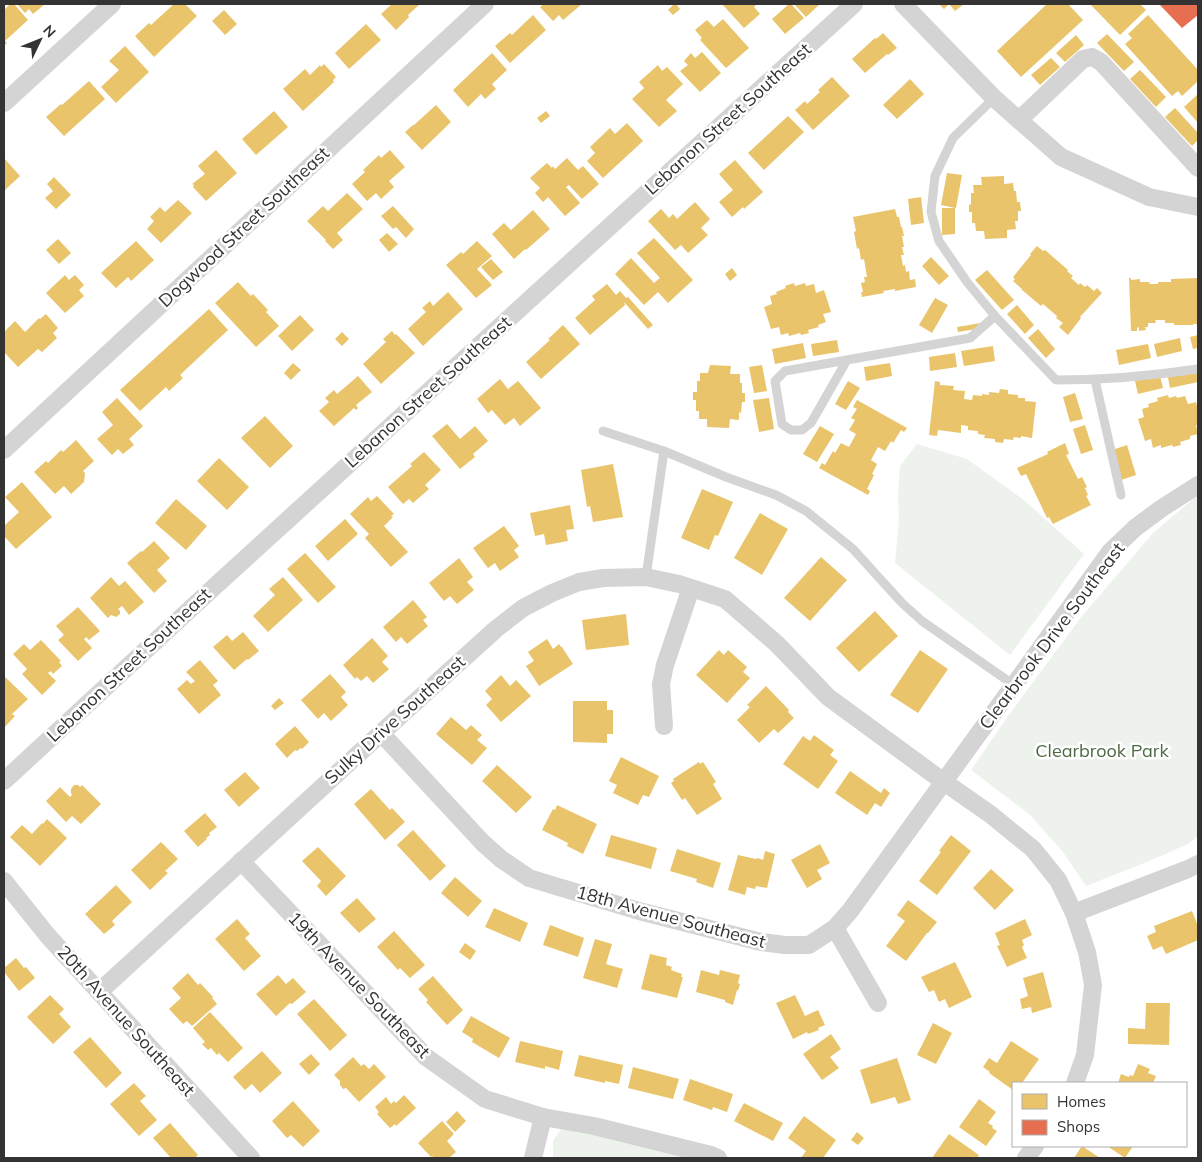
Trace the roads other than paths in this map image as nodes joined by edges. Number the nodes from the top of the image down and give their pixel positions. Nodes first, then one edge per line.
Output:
1 (112, 4) edge
2 (485, 4) edge
3 (854, 4) edge
4 (904, 4) edge
5 (994, 98) junction
6 (4, 103) edge
7 (1019, 120) junction
8 (1198, 168) edge
9 (1198, 207) edge
10 (995, 316) junction
11 (847, 360) junction
12 (1198, 369) edge
13 (1096, 380) junction
14 (604, 431) dead end
15 (4, 450) edge
16 (664, 451) junction
17 (1198, 485) edge
18 (1121, 495) dead end
19 (646, 577) junction
20 (690, 588) junction
21 (1014, 685) junction
22 (664, 726) dead end
23 (381, 733) junction
24 (4, 781) edge
25 (944, 782) junction
26 (241, 861) junction
27 (1198, 864) edge
28 (4, 881) edge
29 (1074, 913) junction
30 (835, 928) junction
31 (99, 992) junction
32 (878, 1003) dead end
33 (1075, 1082) edge
34 (543, 1117) junction
35 (1034, 1147) edge
36 (251, 1158) edge
37 (533, 1158) edge
38 (718, 1158) edge
39 (1026, 1158) edge

1 - 6 street
2 - 15 street, Dogwood Street Southeast
3 - 24 street, Lebanon Street Southeast
4 - 5 street
5 - 7 street
5 - 10 lane
7 - 8 street
7 - 9 street
10 - 11 lane
10 - 13 lane
11 - 11 lane
12 - 13 lane
13 - 18 lane
14 - 16 lane
16 - 19 lane
16 - 21 lane
17 - 21 street, Clearbrook Drive Southeast
19 - 20 street, Sulky Drive Southeast
19 - 23 street, Sulky Drive Southeast
20 - 22 street
20 - 25 street, Sulky Drive Southeast
21 - 25 street, Clearbrook Drive Southeast
23 - 26 street, Sulky Drive Southeast
23 - 30 street, 18th Avenue Southeast
25 - 29 street, Sulky Drive Southeast
25 - 30 street, 18th Avenue Southeast
26 - 31 street, Sulky Drive Southeast
26 - 34 street, 19th Avenue Southeast
27 - 29 street
28 - 31 street, 20th Avenue Southeast
29 - 33 street, Sulky Drive Southeast
30 - 32 street
31 - 36 street, 20th Avenue Southeast
34 - 37 street
34 - 38 street, 19th Avenue Southeast
35 - 39 street

